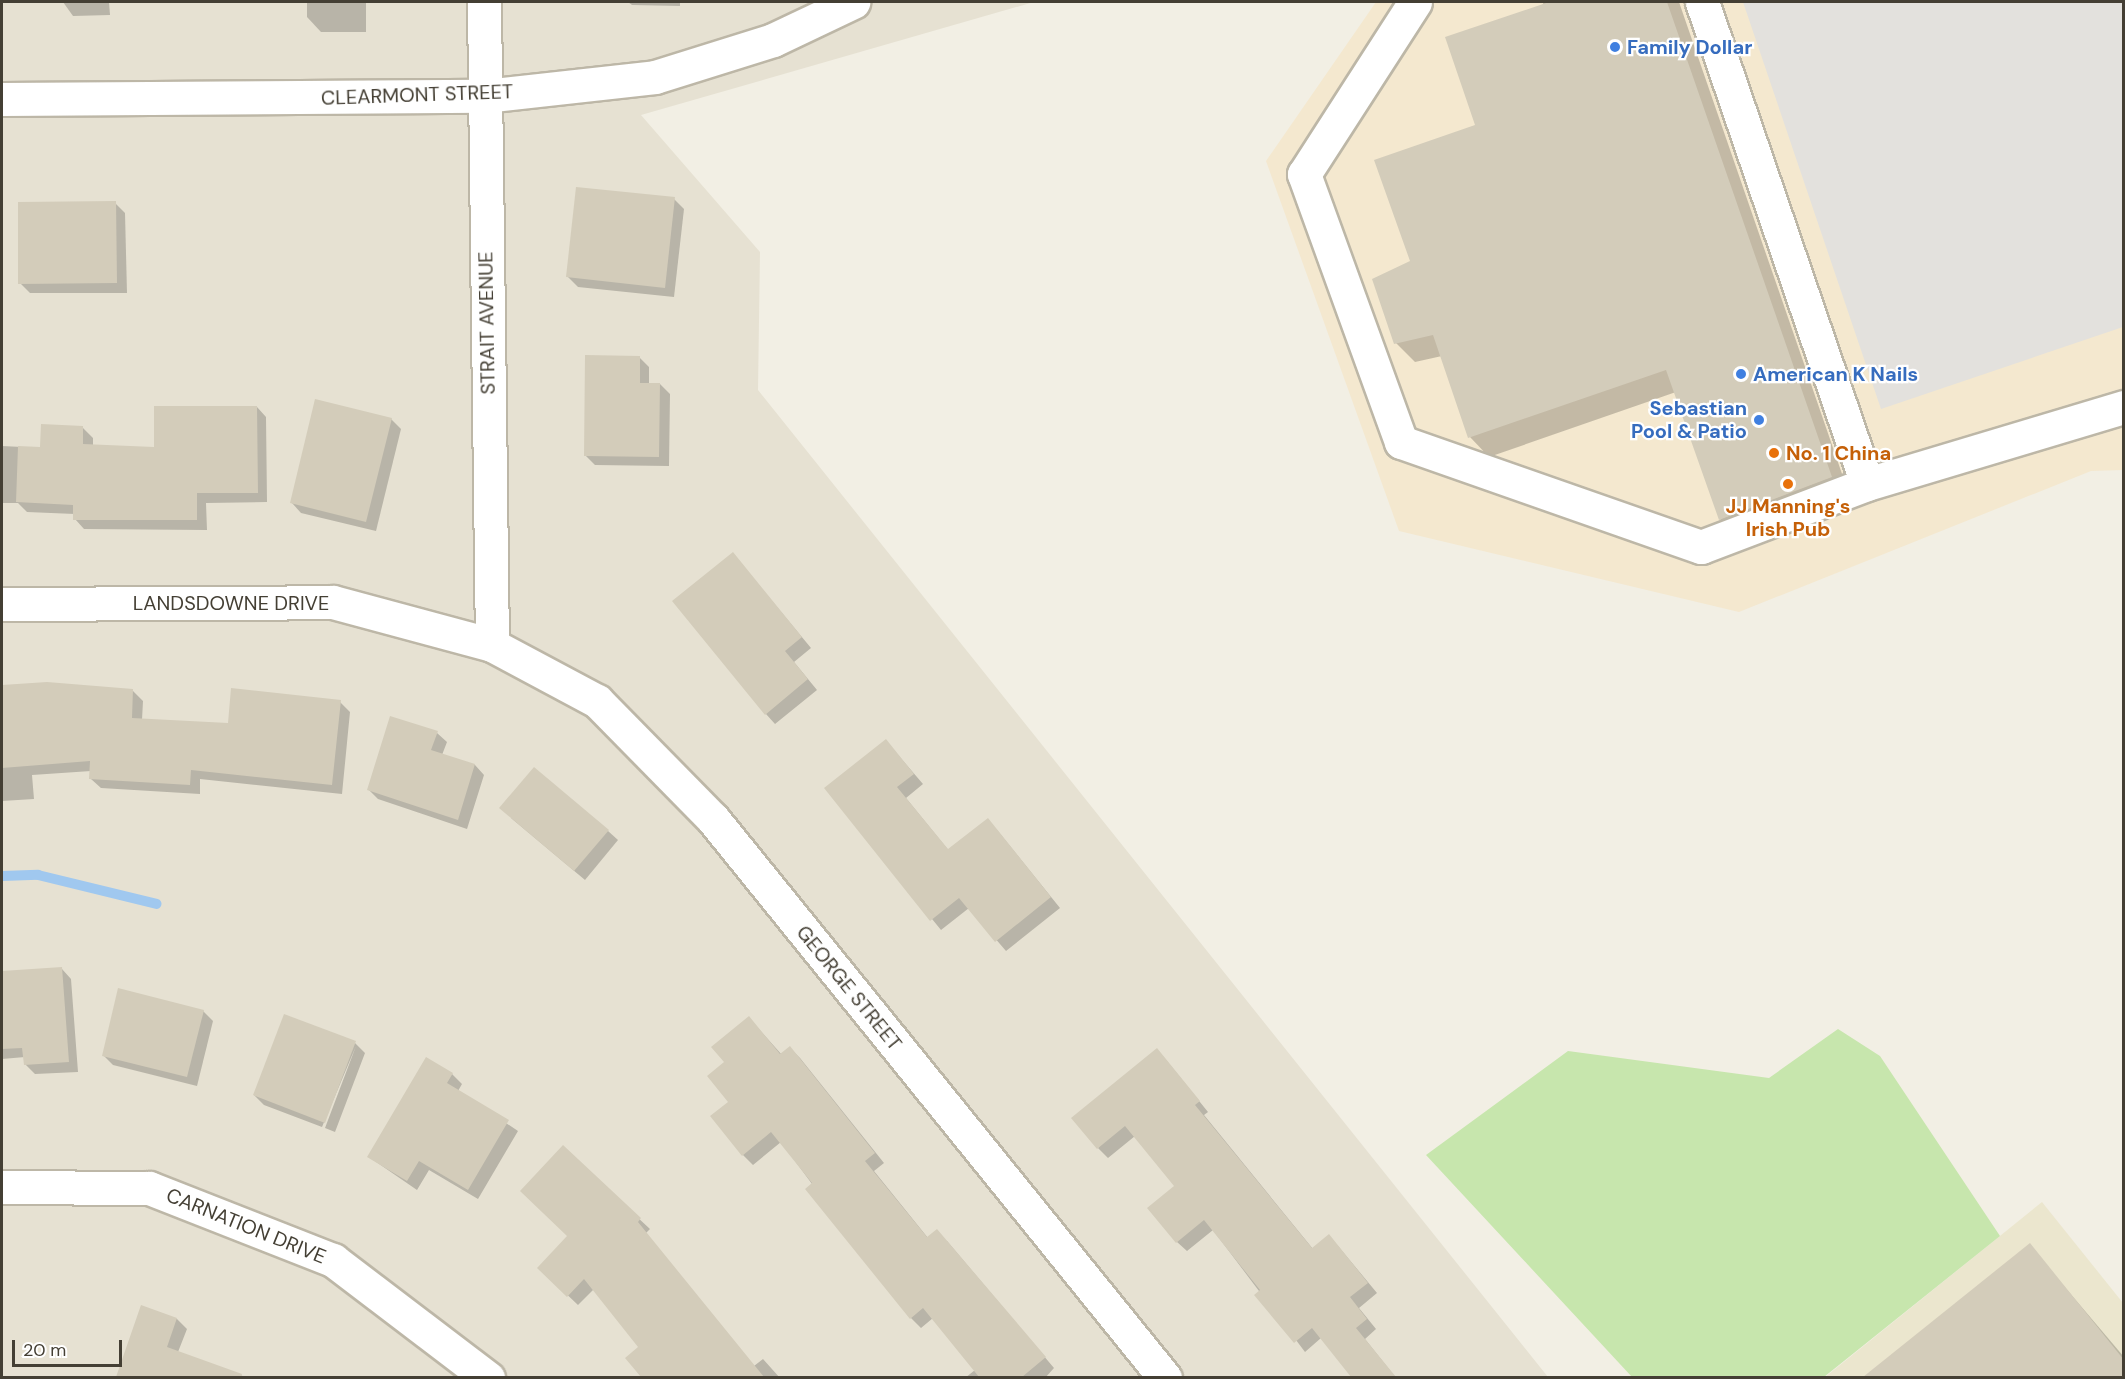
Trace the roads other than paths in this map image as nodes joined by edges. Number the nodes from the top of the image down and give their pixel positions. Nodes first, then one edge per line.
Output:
1 (484, 2) edge
2 (853, 2) edge
3 (1415, 2) edge
4 (1702, 2) edge
5 (484, 96) junction
6 (2, 99) edge
7 (2124, 407) edge
8 (1867, 484) junction
9 (2, 604) edge
10 (492, 645) junction
11 (2, 1187) edge
12 (488, 1377) edge
13 (1165, 1377) edge

1 - 5 street, STRAIT AVENUE
2 - 5 street, CLEARMONT STREET
3 - 8 street
4 - 8 street
5 - 6 street, CLEARMONT STREET
5 - 10 street, STRAIT AVENUE
7 - 8 street
9 - 10 street, LANDSDOWNE DRIVE
10 - 13 street, GEORGE STREET
11 - 12 street, CARNATION DRIVE

